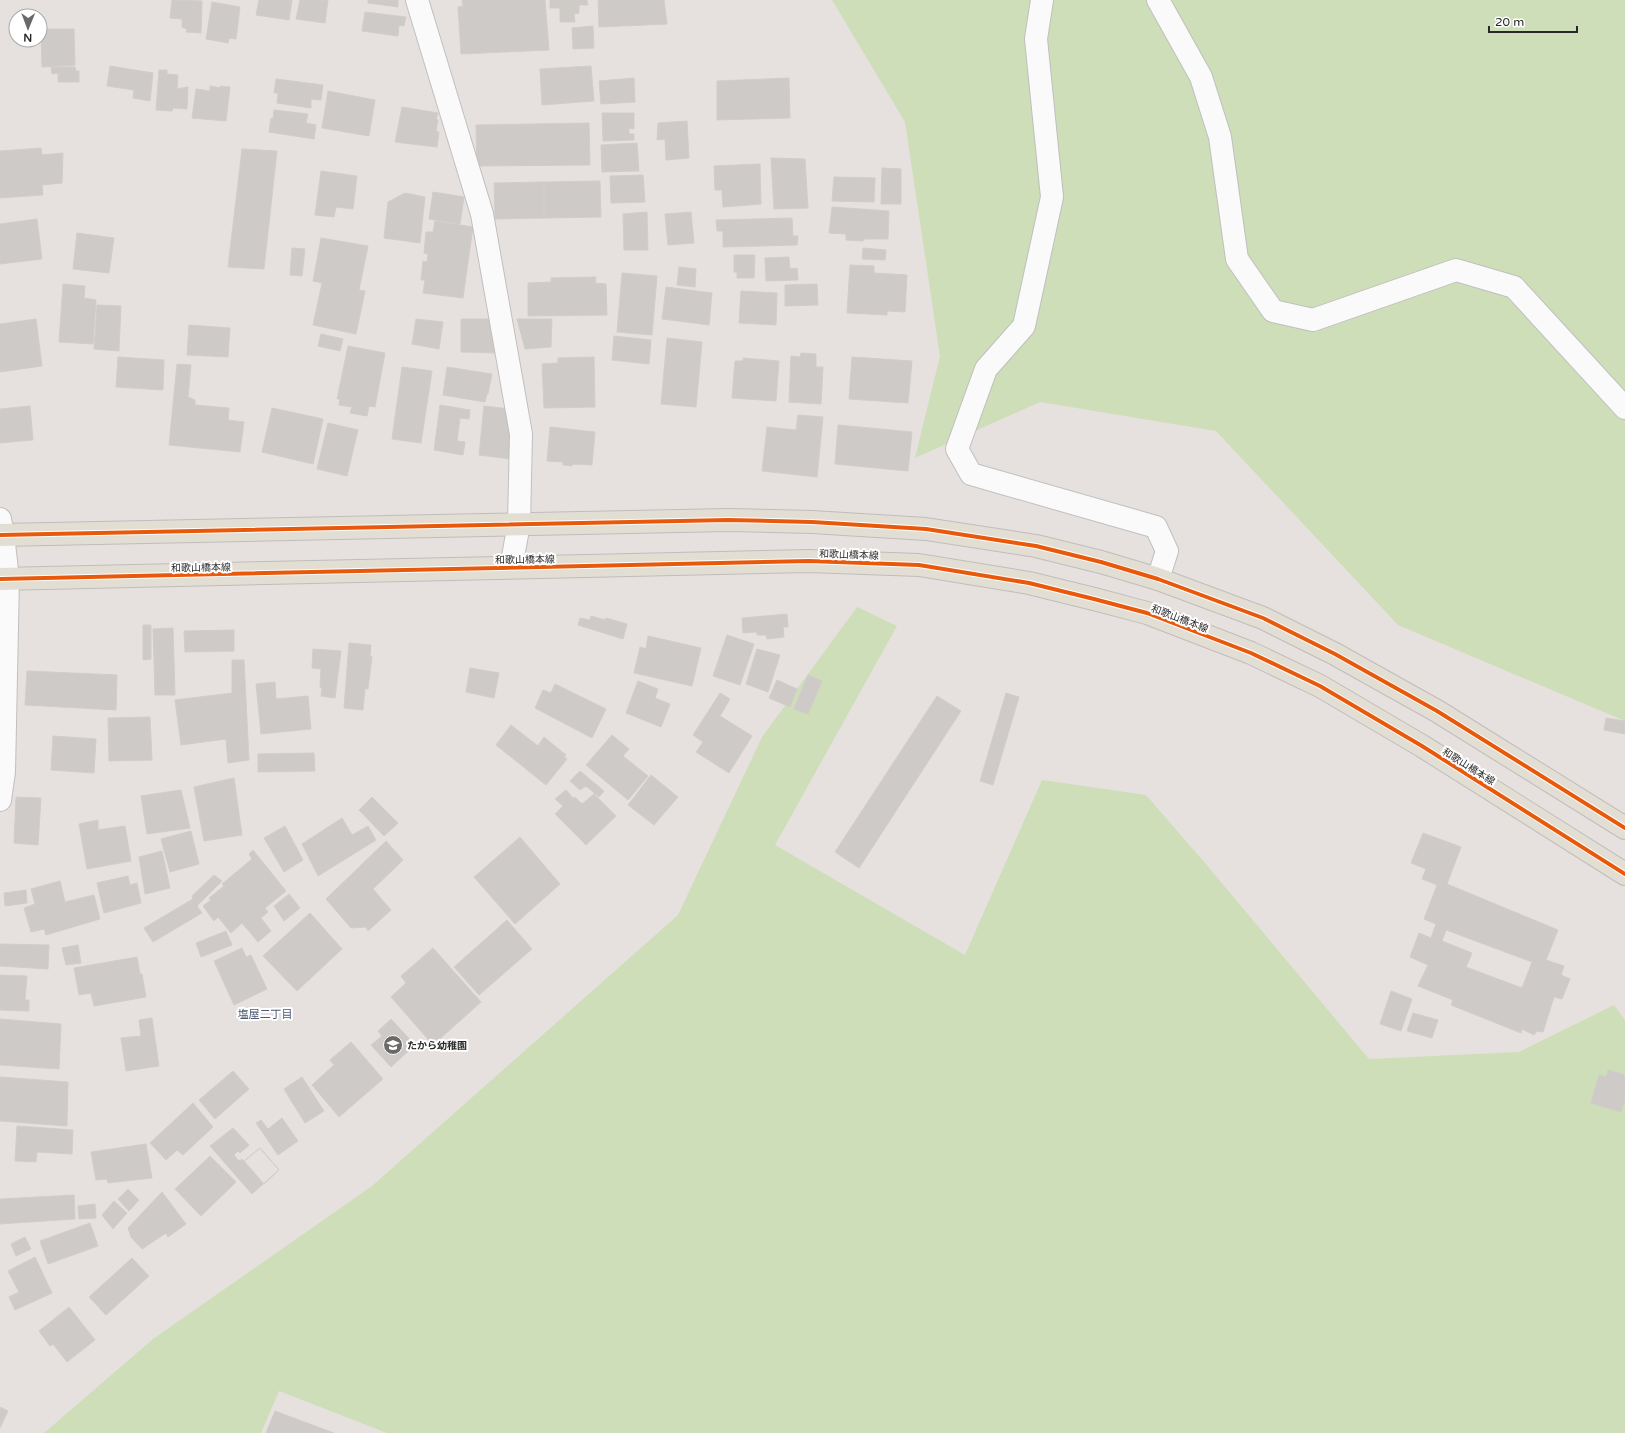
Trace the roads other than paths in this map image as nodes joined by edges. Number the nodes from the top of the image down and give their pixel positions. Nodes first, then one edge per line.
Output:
1 (417, 0) edge
2 (1042, 0) edge
3 (1158, 0) edge
4 (1625, 408) edge
5 (520, 524) junction
6 (1, 529) edge
7 (510, 567) junction
8 (4, 579) edge
9 (1158, 579) junction
10 (0, 800) edge
11 (1625, 828) edge
12 (1625, 874) edge

1 - 5 street
2 - 9 street
3 - 4 street
5 - 6 main road
5 - 7 street
5 - 9 main road
6 - 8 street
7 - 8 main road, 和歌山橋本線
7 - 12 main road, 和歌山橋本線
8 - 10 street
9 - 11 main road

